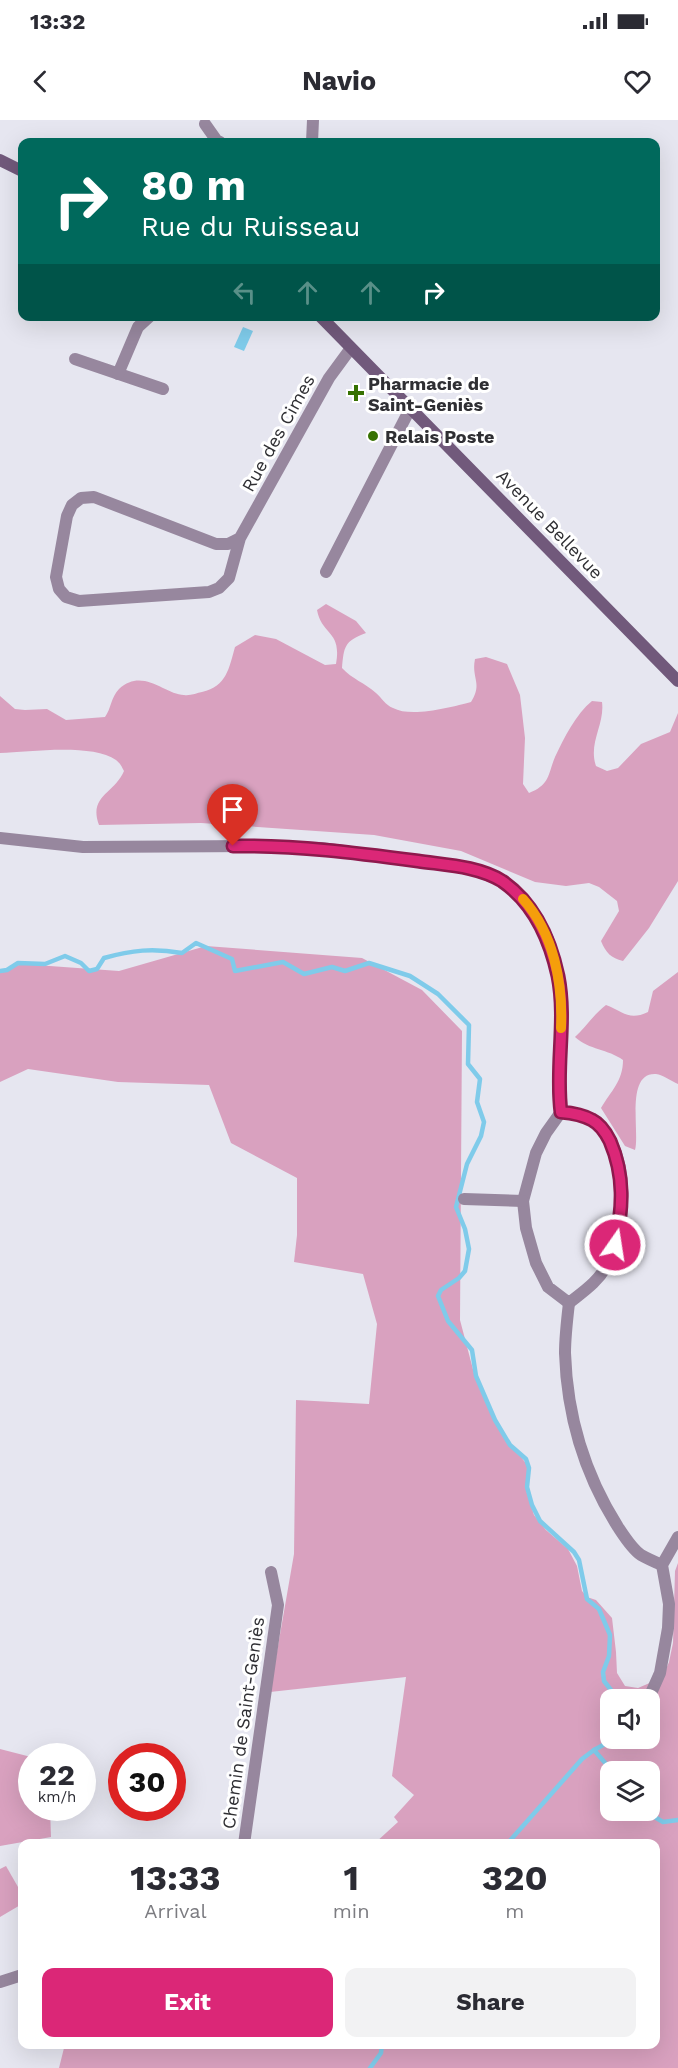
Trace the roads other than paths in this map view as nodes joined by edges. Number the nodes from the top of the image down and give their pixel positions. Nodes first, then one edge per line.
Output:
1 (313, 120) edge
2 (205, 124) dead end
3 (215, 138) edge
4 (312, 138) edge
5 (0, 160) edge
6 (18, 169) edge
7 (145, 321) edge
8 (326, 321) edge
9 (351, 348) junction
10 (75, 359) dead end
11 (118, 374) junction
12 (164, 389) dead end
13 (411, 407) junction
14 (240, 538) junction
15 (326, 572) dead end
16 (678, 681) edge
17 (0, 838) edge
18 (561, 1112) junction
19 (464, 1199) dead end
20 (523, 1201) junction
21 (569, 1303) junction
22 (678, 1536) edge
23 (662, 1565) junction
24 (271, 1572) dead end
25 (653, 1689) edge
26 (245, 1839) edge
27 (18, 1976) edge
28 (0, 1982) edge

1 - 4 street
2 - 3 street
5 - 6 main road
7 - 11 street
8 - 9 main road, Avenue Bellevue
9 - 13 main road, Avenue Bellevue
9 - 14 street, Rue des Cimes
10 - 11 street
11 - 12 street
13 - 15 street
13 - 16 main road, Avenue Bellevue
14 - 14 street, Rue des Cimes
17 - 18 street
18 - 20 street
18 - 21 street
19 - 20 street
20 - 21 street
21 - 23 street
22 - 23 street
23 - 25 street
24 - 26 street, Chemin de Saint-Geniès
27 - 28 street

